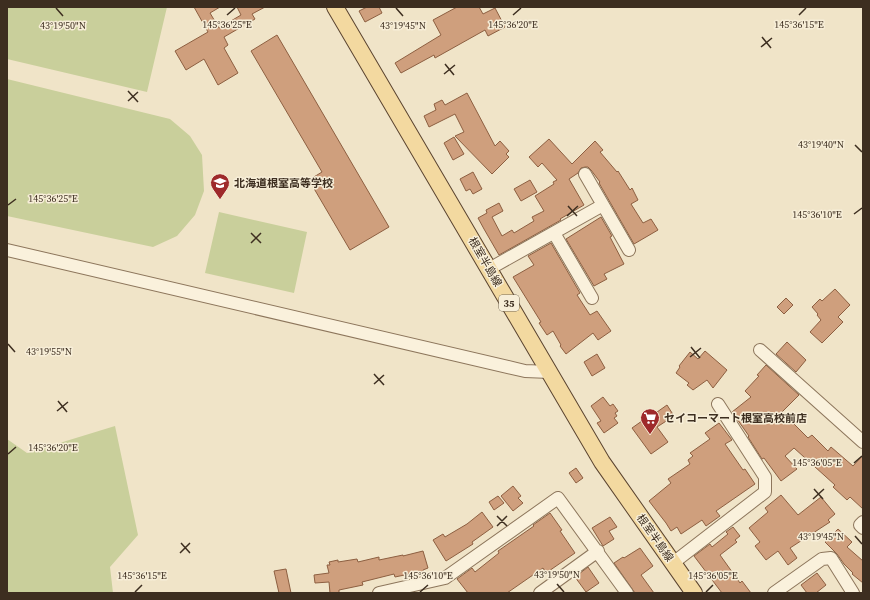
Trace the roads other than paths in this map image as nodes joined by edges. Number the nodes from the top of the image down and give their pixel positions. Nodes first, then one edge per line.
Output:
1 (335, 7) edge
2 (585, 174) dead end
3 (603, 205) junction
4 (554, 233) junction
5 (7, 250) edge
6 (629, 250) dead end
7 (489, 269) junction
8 (592, 298) dead end
9 (760, 350) dead end
10 (550, 372) junction
11 (718, 404) dead end
12 (863, 442) edge
13 (863, 522) edge
14 (863, 528) edge
15 (598, 551) junction
16 (673, 564) junction
17 (379, 593) edge
18 (540, 593) edge
19 (627, 593) edge
20 (694, 593) edge
21 (774, 593) edge
22 (853, 593) edge

1 - 7 main road, 根室半島線 / 35
2 - 3 street
3 - 4 street
3 - 6 street
4 - 7 street
4 - 8 street
5 - 10 street
7 - 10 main road, 根室半島線 / 35
9 - 12 street
10 - 16 main road, 根室半島線 / 35
11 - 16 street
13 - 14 street
15 - 17 street
15 - 18 street
15 - 19 street
16 - 20 main road, 根室半島線 / 35
21 - 22 street

